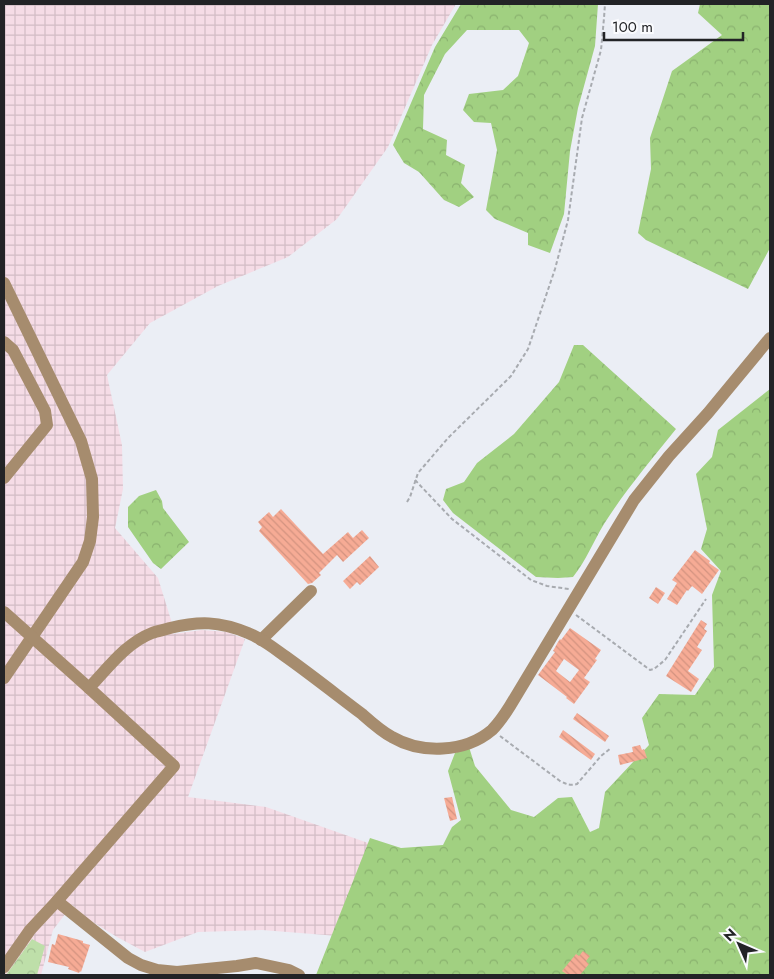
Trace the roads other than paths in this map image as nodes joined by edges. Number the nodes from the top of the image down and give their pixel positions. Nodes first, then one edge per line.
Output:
1 (4, 283) edge
2 (770, 338) edge
3 (4, 342) edge
4 (4, 478) edge
5 (311, 591) dead end
6 (4, 612) edge
7 (31, 637) junction
8 (261, 640) junction
9 (4, 678) edge
10 (90, 688) junction
11 (57, 901) junction
12 (4, 967) edge
13 (299, 975) edge

1 - 7 street
2 - 8 street
3 - 4 street
5 - 8 street
6 - 7 street
7 - 9 street
7 - 10 street
8 - 10 street
10 - 11 street
11 - 12 street
11 - 13 street

